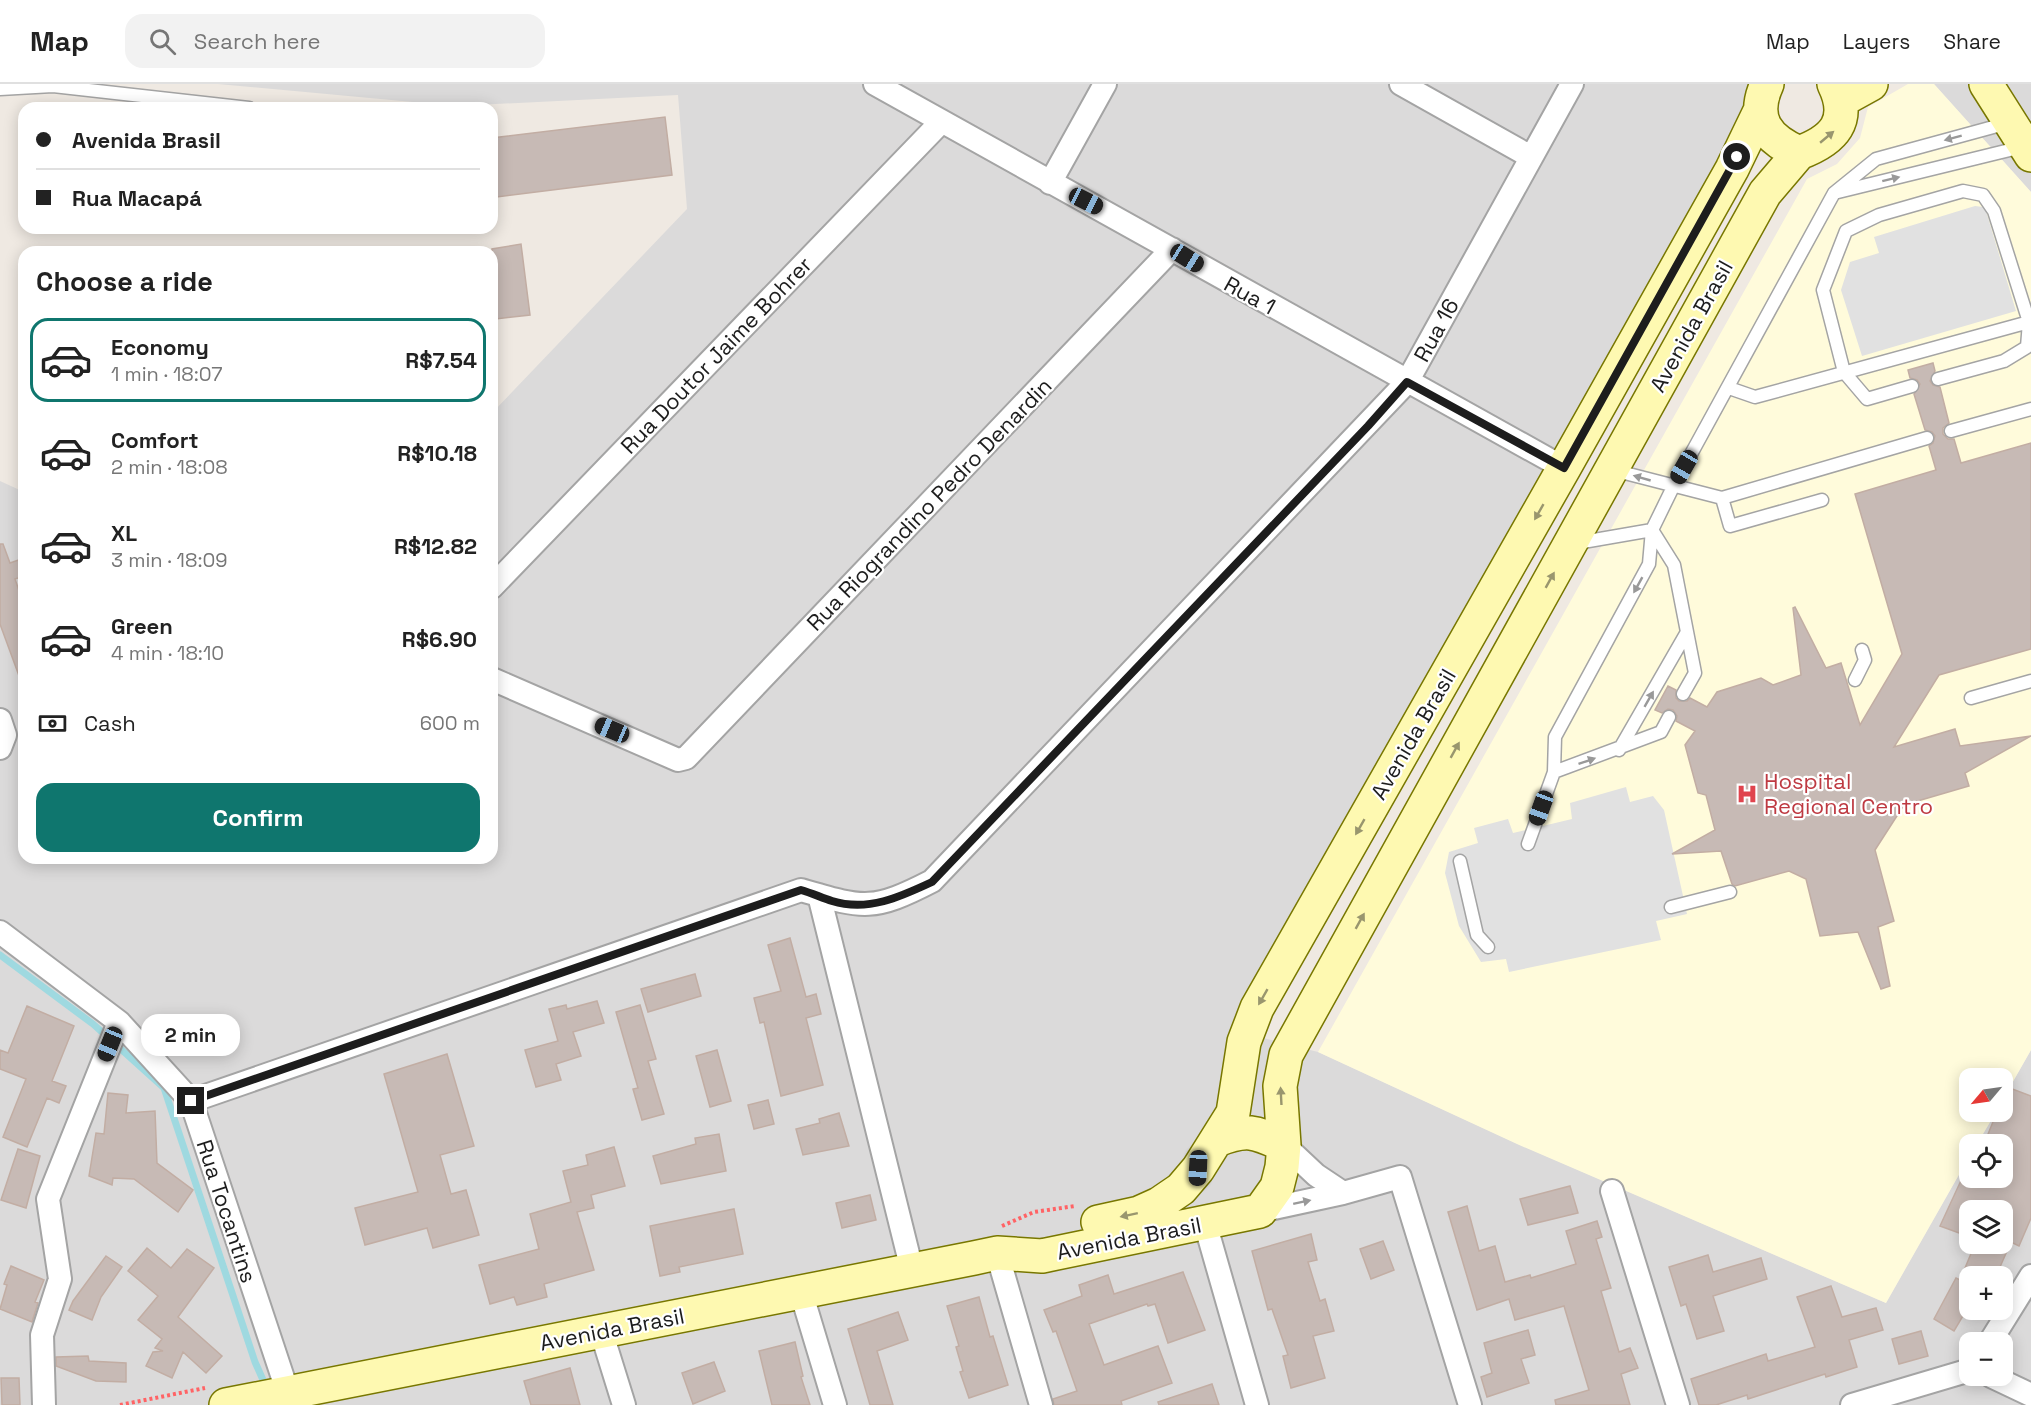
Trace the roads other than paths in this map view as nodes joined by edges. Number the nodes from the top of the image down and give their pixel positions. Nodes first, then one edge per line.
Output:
1 (875, 84) edge
2 (1105, 84) edge
3 (1401, 84) edge
4 (1572, 84) edge
5 (1871, 84) edge
6 (1986, 84) edge
7 (0, 89) edge
8 (1838, 92) edge
9 (1764, 98) edge
10 (196, 102) edge
11 (941, 122) junction
12 (2022, 141) edge
13 (1799, 153) junction
14 (1532, 158) junction
15 (1050, 183) junction
16 (1834, 193) junction
17 (1172, 249) junction
18 (2029, 322) junction
19 (1844, 372) junction
20 (1938, 379) dead end
21 (1407, 382) junction
22 (1912, 386) dead end
23 (1729, 388) junction
24 (2031, 409) edge
25 (1951, 430) dead end
26 (1927, 438) dead end
27 (1564, 468) junction
28 (1611, 469) junction
29 (1673, 487) junction
30 (1722, 498) junction
31 (1822, 500) dead end
32 (1652, 530) junction
33 (1570, 544) junction
34 (498, 581) edge
35 (1494, 592) junction
36 (1532, 614) junction
37 (1687, 632) junction
38 (1862, 650) dead end
39 (1855, 680) dead end
40 (2031, 681) edge
41 (498, 682) edge
42 (1683, 694) dead end
43 (1971, 698) dead end
44 (1670, 717) dead end
45 (0, 720) edge
46 (0, 748) edge
47 (1620, 750) junction
48 (1554, 772) junction
49 (1527, 844) dead end
50 (1460, 861) dead end
51 (1730, 892) dead end
52 (819, 895) junction
53 (1671, 907) dead end
54 (0, 932) edge
55 (1488, 947) dead end
56 (119, 1022) junction
57 (191, 1101) junction
58 (1217, 1140) junction
59 (1284, 1145) junction
60 (1198, 1168) junction
61 (1612, 1191) dead end
62 (1343, 1193) junction
63 (1260, 1211) junction
64 (1205, 1223) junction
65 (997, 1253) junction
66 (912, 1270) junction
67 (2031, 1276) edge
68 (801, 1292) junction
69 (601, 1331) junction
70 (1996, 1332) edge
71 (1959, 1373) edge
72 (2012, 1386) edge
73 (288, 1393) junction
74 (2031, 1395) edge
75 (44, 1405) edge
76 (226, 1405) edge
77 (624, 1405) edge
78 (835, 1405) edge
79 (1041, 1405) edge
80 (1257, 1405) edge
81 (1470, 1405) edge
82 (1678, 1405) edge
83 (1852, 1405) edge

1 - 11 street, Rua 1
2 - 15 street
3 - 14 street
4 - 14 street, Rua 16
5 - 8 street, Avenida Brasil
6 - 12 street
7 - 10 lane
13 -> 8 street, Avenida Brasil
9 - 13 street, Avenida Brasil
9 - 27 street, Avenida Brasil
11 - 15 street, Rua 1
11 - 34 street, Rua Doutor Jaime Bohrer
16 -> 12 lane
12 -> 16 lane
13 - 28 street, Avenida Brasil
14 - 21 street, Rua 16
15 - 17 street, Rua 1
16 - 23 lane
17 - 21 street, Rua 1
17 - 41 street, Rua Riograndino Pedro Denardin
18 - 19 lane
18 - 19 lane
18 - 20 lane
19 - 22 lane
19 - 23 lane
21 - 27 street, Rua 1
21 - 52 street, Rua 16
23 - 29 lane
24 - 25 lane
26 - 30 lane
27 -> 35 street, Avenida Brasil
29 -> 28 lane
28 - 33 street, Avenida Brasil
29 - 30 lane
29 - 32 lane
30 - 31 lane
32 - 33 lane
32 - 37 lane
32 -> 48 lane
36 -> 33 street, Avenida Brasil
35 - 36 street
35 -> 58 street, Avenida Brasil
59 -> 36 street, Avenida Brasil
37 - 42 lane
47 -> 37 lane
38 - 39 lane
40 - 43 lane
44 - 47 lane
45 - 46 street
48 -> 47 lane
48 - 49 lane
50 - 55 lane
51 - 53 lane
52 - 57 street, Rua 16
52 - 66 street
54 - 56 street, Rua Tocantins
56 - 57 street, Rua Tocantins
56 - 75 street
57 - 73 street, Rua Tocantins
58 - 59 street
58 - 60 street, Avenida Brasil
59 - 62 street
59 - 63 street, Avenida Brasil
60 - 64 street
60 -> 65 street, Avenida Brasil
61 - 82 street
63 -> 62 street, Avenida Brasil
62 - 81 street, Avenida Brasil
63 - 64 street, Avenida Brasil
64 - 65 street, Avenida Brasil
64 - 80 street
65 - 66 street, Avenida Brasil
65 - 79 street
66 - 68 street, Avenida Brasil
67 - 70 street
68 - 69 street, Avenida Brasil
68 - 78 street
69 - 73 street, Avenida Brasil
69 - 77 street
71 - 83 street
72 - 74 street
73 - 76 street, Avenida Brasil

